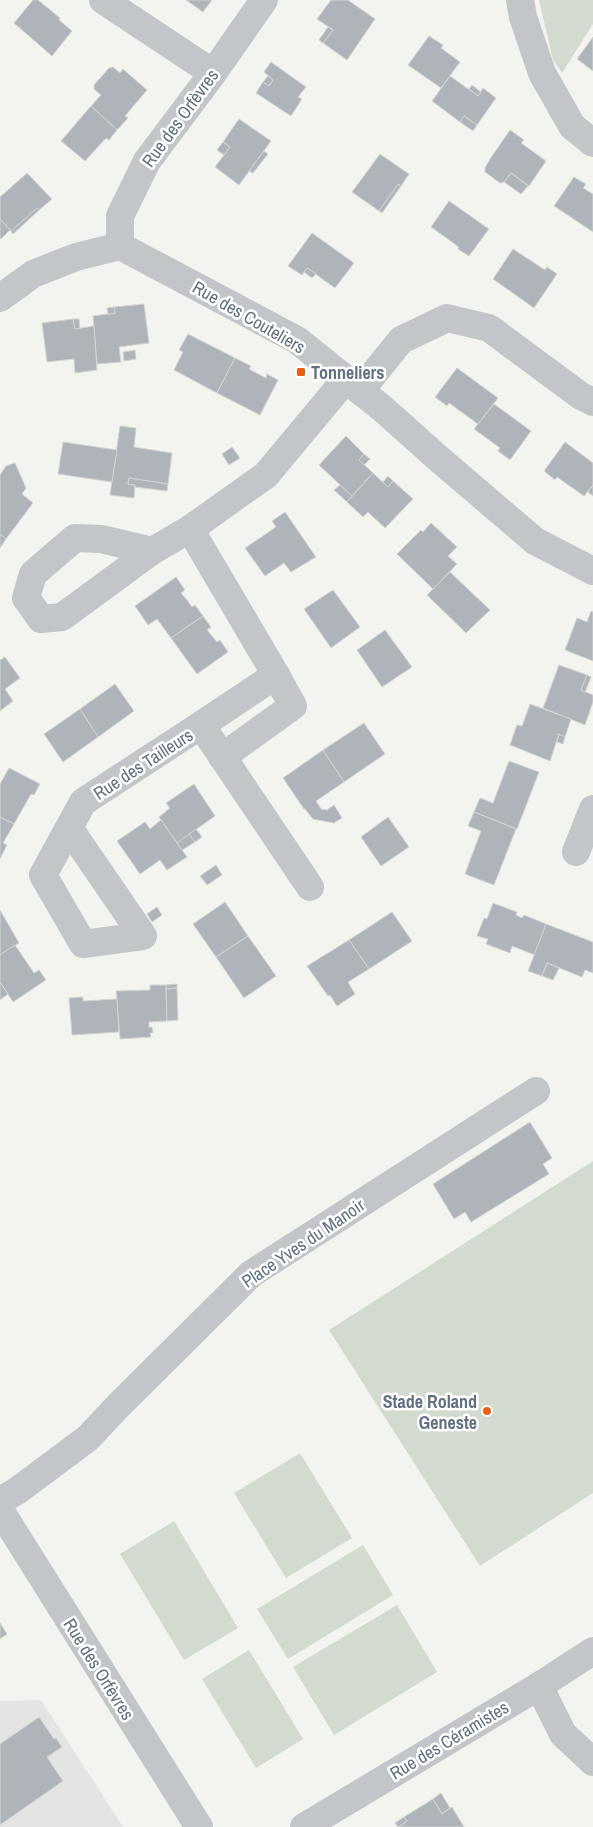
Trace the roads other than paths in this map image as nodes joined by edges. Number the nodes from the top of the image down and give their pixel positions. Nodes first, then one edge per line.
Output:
1 (103, 0) edge
2 (264, 0) edge
3 (520, 0) edge
4 (213, 73) junction
5 (593, 143) edge
6 (120, 246) junction
7 (0, 298) edge
8 (353, 385) junction
9 (593, 402) edge
10 (190, 529) junction
11 (152, 551) dead end
12 (593, 571) edge
13 (276, 675) junction
14 (201, 725) junction
15 (222, 757) junction
16 (593, 809) edge
17 (69, 828) dead end
18 (576, 852) dead end
19 (310, 887) dead end
20 (536, 1091) dead end
21 (0, 1501) edge
22 (0, 1510) edge
23 (593, 1651) edge
24 (538, 1686) junction
25 (593, 1762) edge
26 (199, 1827) edge
27 (304, 1827) edge

1 - 4 street
2 - 4 street, Rue des Orfèvres
3 - 5 street
4 - 6 street, Rue des Orfèvres
6 - 7 street
6 - 8 street, Rue des Couteliers
8 - 9 street
8 - 10 street
8 - 12 street, Rue des Couteliers
10 - 11 street
10 - 13 street
13 - 14 street, Rue des Tailleurs
13 - 15 street
14 - 15 street, Rue des Tailleurs
14 - 17 street, Rue des Tailleurs
15 - 19 street, Rue des Tailleurs
16 - 18 street
20 - 21 street, Place Yves du Manoir
22 - 26 street, Rue des Orfèvres
23 - 24 street, Rue des Céramistes
24 - 25 street
24 - 27 street, Rue des Céramistes

